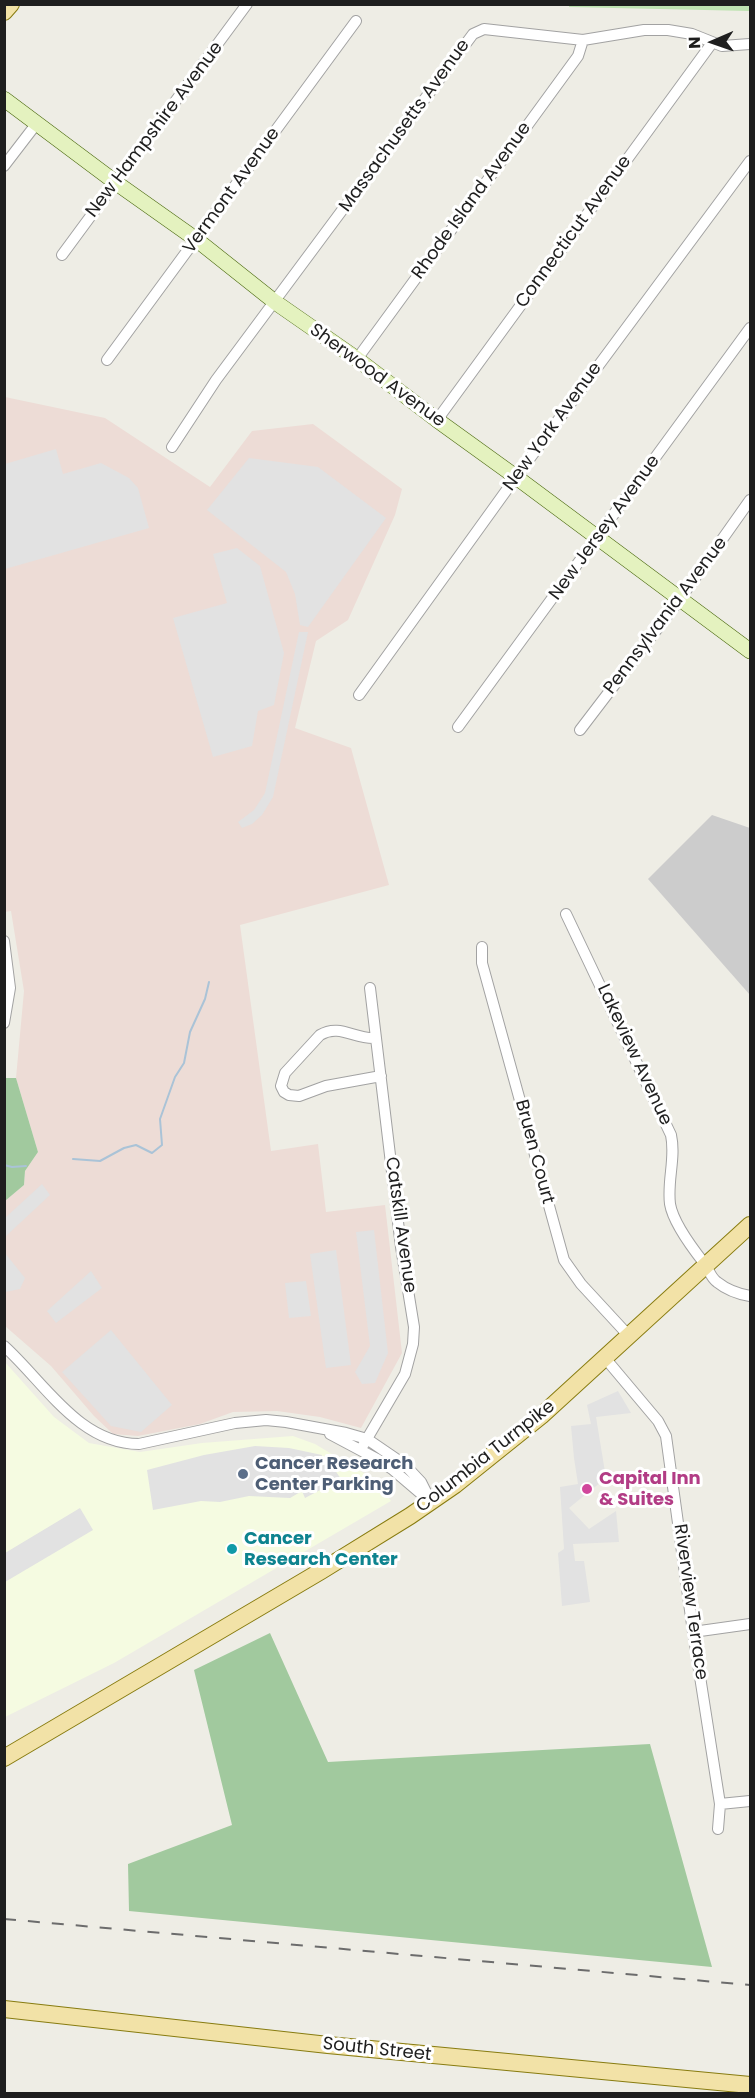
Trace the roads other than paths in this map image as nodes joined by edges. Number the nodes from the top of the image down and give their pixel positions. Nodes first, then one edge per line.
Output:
1 (11, 4) edge
2 (248, 4) edge
3 (4, 12) edge
4 (356, 21) dead end
5 (584, 40) junction
6 (712, 43) junction
7 (750, 44) edge
8 (4, 99) edge
9 (37, 123) junction
10 (750, 161) edge
11 (4, 166) edge
12 (115, 182) junction
13 (197, 240) junction
14 (62, 255) dead end
15 (275, 302) junction
16 (750, 328) edge
17 (357, 359) junction
18 (107, 360) dead end
19 (436, 420) junction
20 (171, 447) dead end
21 (516, 477) junction
22 (750, 500) edge
23 (598, 538) junction
24 (680, 599) junction
25 (750, 651) edge
26 (359, 695) dead end
27 (458, 727) dead end
28 (580, 730) dead end
29 (566, 914) dead end
30 (4, 941) edge
31 (482, 947) dead end
32 (370, 988) dead end
33 (4, 1023) edge
34 (376, 1038) junction
35 (381, 1076) junction
36 (750, 1225) edge
37 (706, 1265) junction
38 (750, 1296) edge
39 (629, 1336) junction
40 (4, 1346) edge
41 (605, 1358) junction
42 (364, 1444) junction
43 (430, 1502) junction
44 (750, 1624) edge
45 (693, 1632) junction
46 (4, 1758) edge
47 (750, 1802) edge
48 (720, 1804) junction
49 (717, 1829) dead end
50 (4, 2009) edge
51 (750, 2085) edge

1 - 3 main road
2 - 12 street, New Hampshire Avenue
4 - 13 street, Vermont Avenue
5 - 6 street, Massachusetts Avenue
5 - 15 street, Massachusetts Avenue
5 - 17 street, Rhode Island Avenue
6 - 7 street, Massachusetts Avenue
6 - 19 street, Connecticut Avenue
8 - 9 street, Sherwood Avenue
9 - 11 street
9 - 12 street, Sherwood Avenue
10 - 21 street, New York Avenue
12 - 13 street, Sherwood Avenue
12 - 14 street, New Hampshire Avenue
13 - 15 street, Sherwood Avenue
13 - 18 street, Vermont Avenue
15 - 17 street, Sherwood Avenue
15 - 20 street, Massachusetts Avenue
16 - 23 street, New Jersey Avenue
17 - 19 street, Sherwood Avenue
19 - 21 street, Sherwood Avenue
21 - 23 street, Sherwood Avenue
21 - 26 street, New York Avenue
22 - 24 street, Pennsylvania Avenue
23 - 24 street, Sherwood Avenue
23 - 27 street, New Jersey Avenue
24 - 25 street, Sherwood Avenue
24 - 28 street, Pennsylvania Avenue
29 - 37 street, Lakeview Avenue
30 - 33 street
31 - 39 street, Bruen Court
32 - 34 street, Catskill Avenue
34 - 35 street, Catskill Avenue
34 - 35 street
35 - 42 street, Catskill Avenue
36 - 37 main road, Columbia Turnpike
37 - 38 street, Lakeview Avenue
37 - 39 main road, Columbia Turnpike
39 - 41 main road, Columbia Turnpike
40 - 42 street
41 - 43 main road, Columbia Turnpike
41 - 45 street, Riverview Terrace
42 - 43 street
43 - 46 main road, Columbia Turnpike
44 - 45 street
45 - 48 street, Riverview Terrace
47 - 48 street
48 - 49 street, Riverview Terrace
50 - 51 main road, South Street

